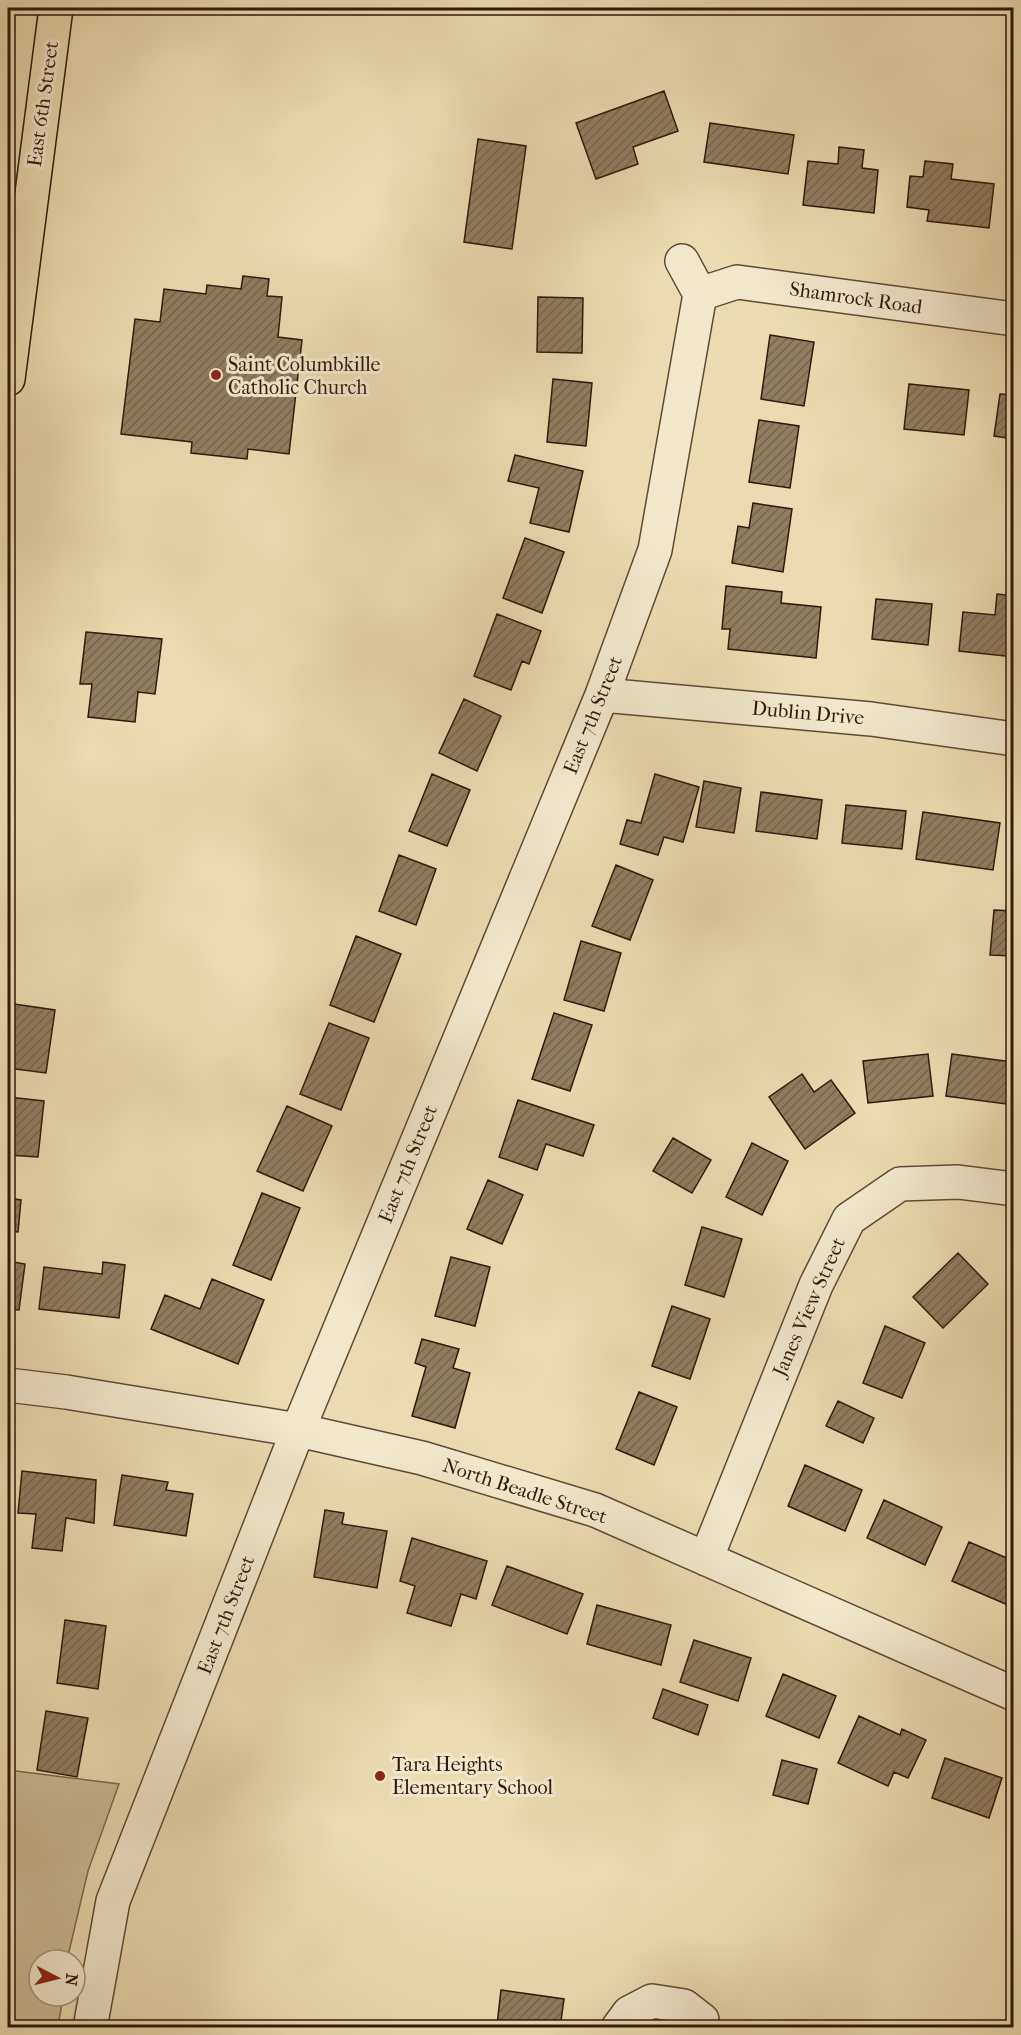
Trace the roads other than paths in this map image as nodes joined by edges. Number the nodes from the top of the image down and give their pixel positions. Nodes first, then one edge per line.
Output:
1 (56, 8) edge
2 (682, 261) dead end
3 (700, 294) junction
4 (1014, 319) edge
5 (8, 373) edge
6 (602, 695) junction
7 (1014, 739) edge
8 (1014, 1189) edge
9 (8, 1385) edge
10 (298, 1430) junction
11 (706, 1559) junction
12 (1014, 1694) edge
13 (90, 2028) edge
14 (618, 2028) edge
15 (702, 2028) edge

1 - 5 main road, East 6th Street
2 - 3 street
3 - 4 street, Shamrock Road
3 - 6 street, East 7th Street
6 - 7 street, Dublin Drive
6 - 10 street, East 7th Street
8 - 11 street, Janes View Street
9 - 10 street, North Beadle Street
10 - 11 street, North Beadle Street
10 - 13 street, East 7th Street
11 - 12 street, North Beadle Street
14 - 15 street

